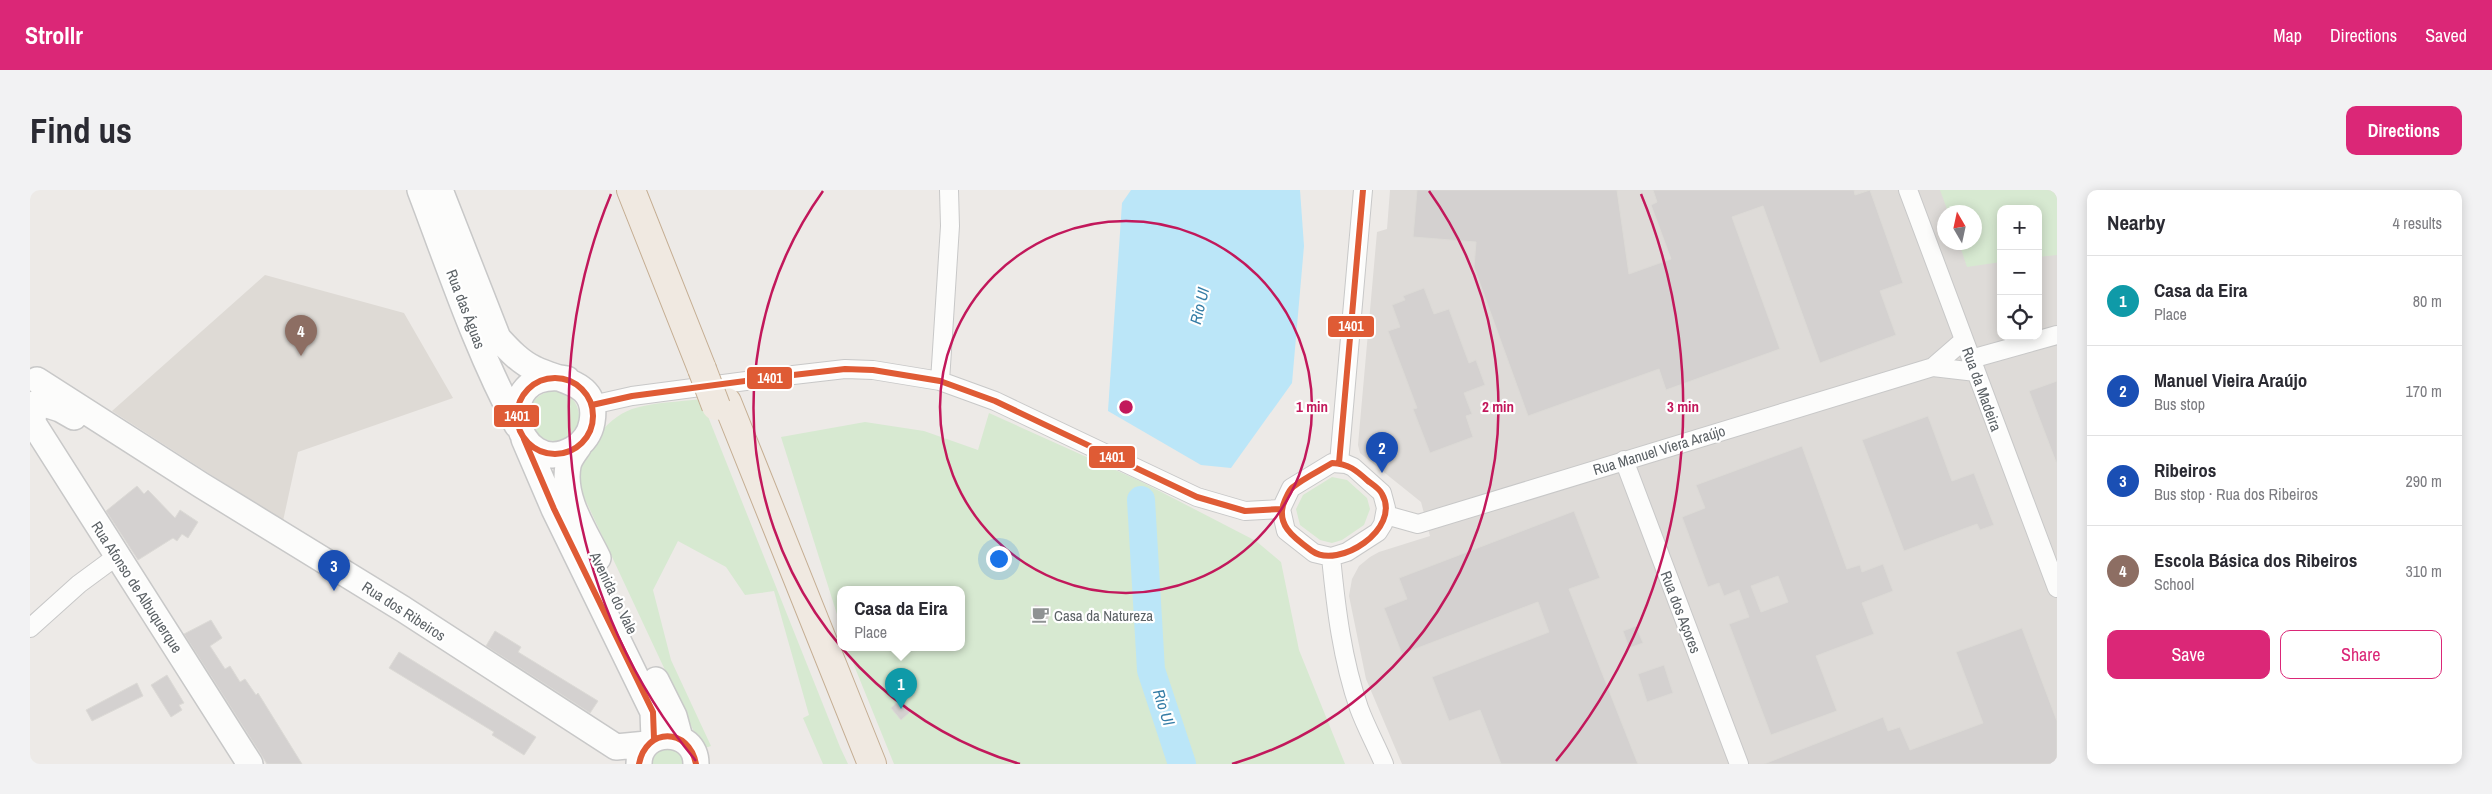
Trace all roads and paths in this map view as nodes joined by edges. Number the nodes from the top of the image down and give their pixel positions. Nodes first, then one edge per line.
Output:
1 (420, 190) edge
2 (440, 190) edge
3 (631, 190) edge
4 (645, 190) edge
5 (949, 190) edge
6 (1363, 190) edge
7 (1908, 190) edge
8 (2057, 335) edge
9 (1964, 340) junction
10 (1974, 366) junction
11 (1933, 367) junction
12 (708, 368) junction
13 (567, 379) junction
14 (940, 381) junction
15 (34, 394) edge
16 (722, 404) junction
17 (592, 405) junction
18 (521, 432) junction
19 (30, 441) edge
20 (579, 446) junction
21 (1624, 460) junction
22 (1339, 463) junction
23 (1281, 509) junction
24 (1386, 516) junction
25 (1331, 557) junction
26 (112, 559) junction
27 (2057, 588) edge
28 (30, 628) edge
29 (680, 738) junction
30 (646, 749) edge
31 (236, 764) edge
32 (250, 764) edge
33 (620, 764) edge
34 (696, 764) edge
35 (860, 764) edge
36 (872, 764) edge
37 (1384, 764) edge
38 (1739, 764) edge

1 - 18 street, Rua das Águas
2 - 13 street, Rua das Águas
3 - 12 highway
4 - 12 highway
5 - 14 street
6 - 22 street
7 - 9 street, Rua da Madeira
8 - 10 street
9 - 10 street, Rua da Madeira
9 - 11 street, Rua Manuel Viera Araújo
10 - 11 street, Rua Manuel Viera Araújo
10 - 27 street, Rua da Madeira
11 - 21 street, Rua Manuel Viera Araújo
12 - 16 highway, bridge
13 - 17 street
13 - 18 street
14 - 17 street
14 - 23 street
15 - 26 street, Rua Afonso de Albuquerque
15 - 30 street, Rua dos Ribeiros
15 - 33 street, Rua dos Ribeiros
16 - 35 highway
16 - 36 highway
17 - 20 street
18 - 20 street
18 - 30 street, Avenida do Vale
19 - 26 street, Rua Afonso de Albuquerque
20 - 29 street, Avenida do Vale
21 - 24 street, Rua Manuel Viera Araújo
21 - 38 street, Rua dos Açores
22 - 23 street
22 - 24 street
23 - 25 street
24 - 25 street
25 - 37 street
26 - 28 street
26 - 31 street, Rua Afonso de Albuquerque
26 - 32 street, Rua Afonso de Albuquerque
29 - 30 street
29 - 34 street, Avenida do Vale

